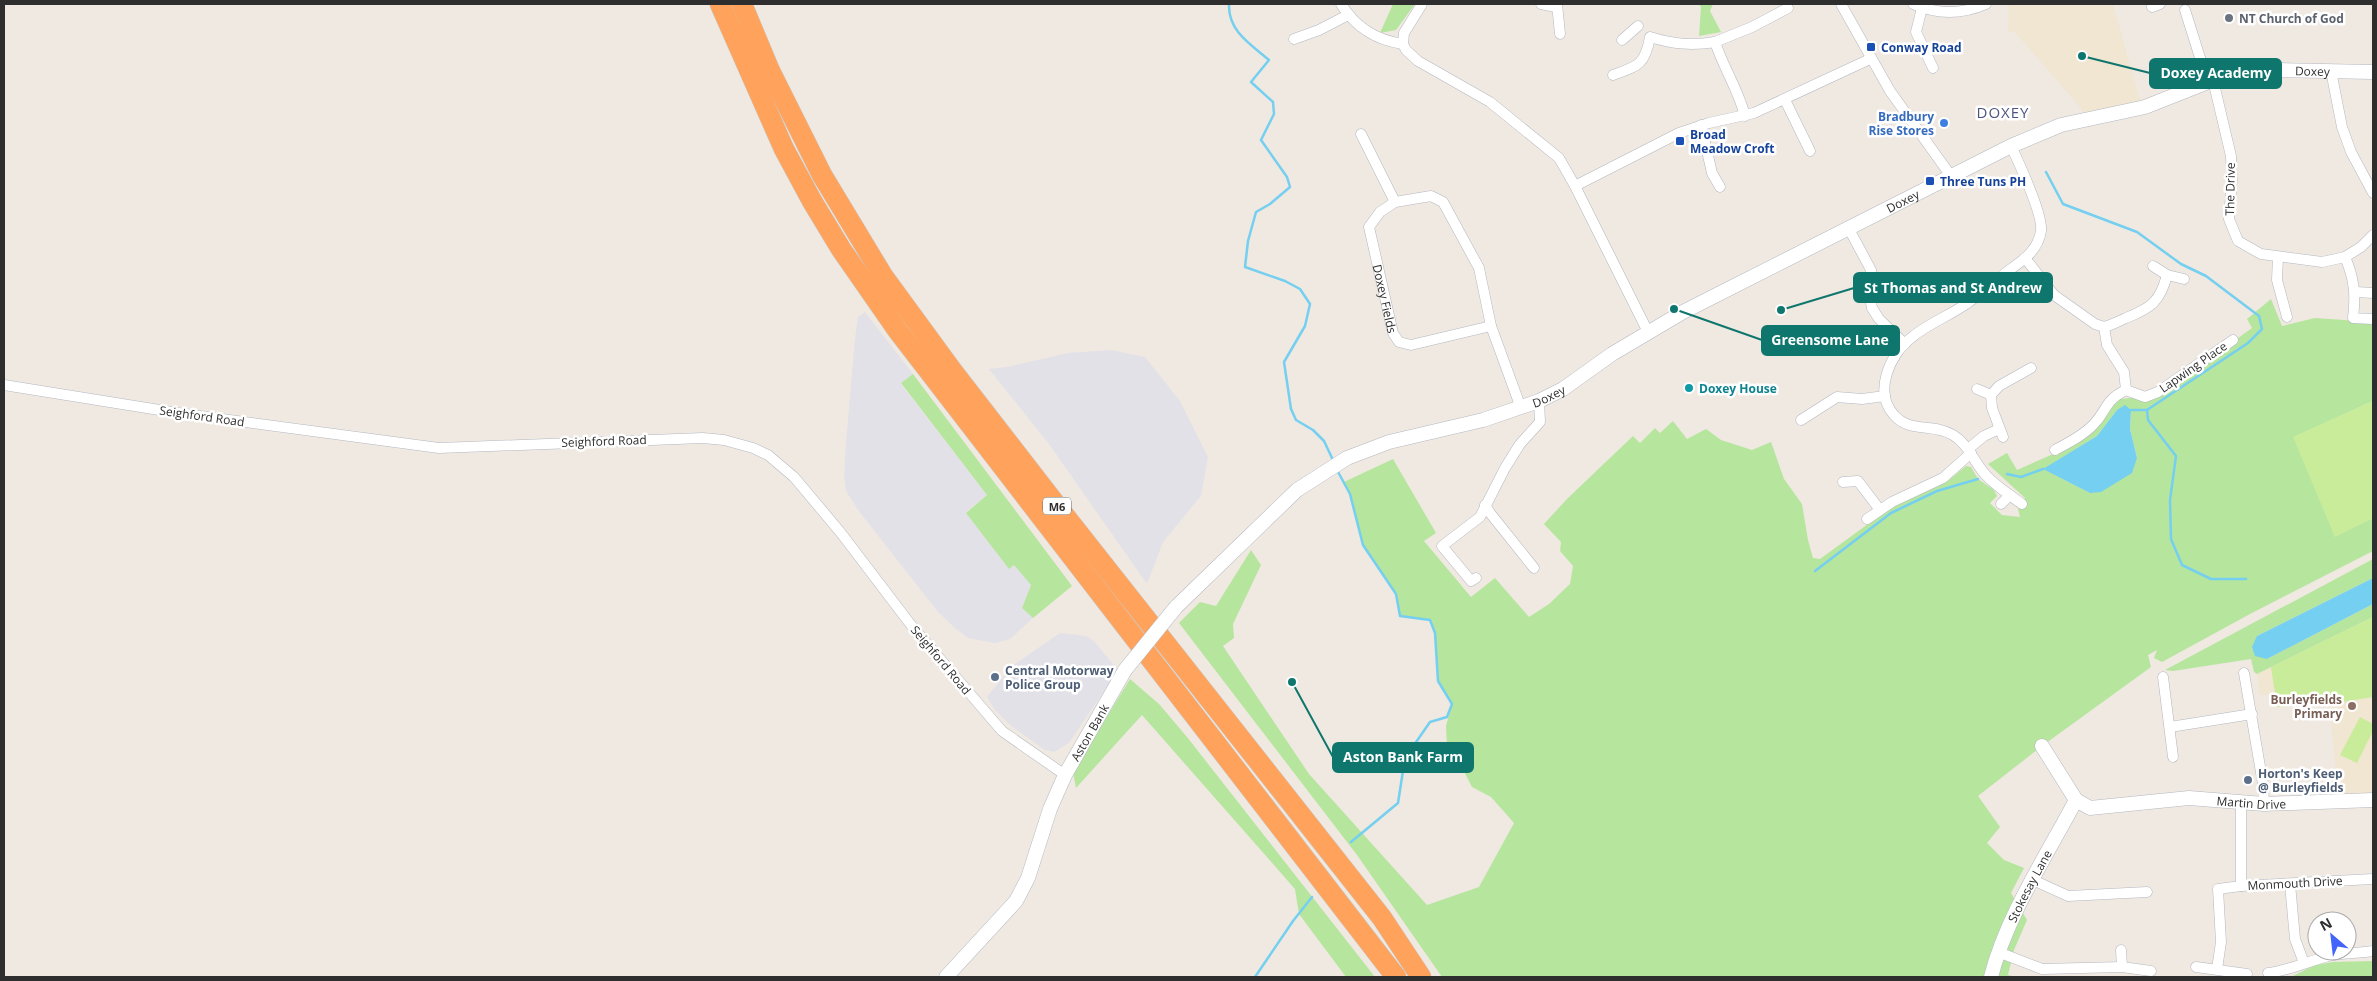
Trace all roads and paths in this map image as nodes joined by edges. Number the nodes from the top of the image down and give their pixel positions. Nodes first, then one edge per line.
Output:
1 (720, 4) edge
2 (742, 4) edge
3 (1341, 4) edge
4 (1422, 4) edge
5 (1541, 4) edge
6 (1986, 4) edge
7 (1556, 5) edge
8 (1844, 5) edge
9 (1918, 6) edge
10 (1971, 7) edge
11 (1788, 8) dead end
12 (2185, 10) dead end
13 (1348, 15) junction
14 (1638, 26) dead end
15 (1560, 34) dead end
16 (1294, 39) dead end
17 (1622, 40) dead end
18 (1716, 42) junction
19 (1403, 44) junction
20 (1870, 59) junction
21 (1933, 68) dead end
22 (2331, 71) junction
23 (2373, 72) edge
24 (1613, 75) dead end
25 (2211, 82) junction
26 (1785, 100) junction
27 (1746, 116) junction
28 (1702, 125) junction
29 (1361, 134) dead end
30 (2010, 146) junction
31 (1810, 151) dead end
32 (1951, 176) junction
33 (1575, 186) junction
34 (1720, 187) dead end
35 (2373, 193) edge
36 (1395, 202) junction
37 (1849, 229) junction
38 (2373, 235) edge
39 (2278, 257) junction
40 (2344, 257) junction
41 (2026, 258) junction
42 (2153, 266) dead end
43 (2167, 275) junction
44 (2184, 279) dead end
45 (2356, 292) junction
46 (2373, 293) edge
47 (2287, 317) dead end
48 (2373, 320) edge
49 (1491, 326) junction
50 (2104, 326) junction
51 (1648, 332) junction
52 (2233, 340) dead end
53 (1905, 344) junction
54 (2031, 368) dead end
55 (4, 385) edge
56 (1978, 389) dead end
57 (2126, 390) junction
58 (1991, 395) junction
59 (1885, 396) junction
60 (1538, 401) junction
61 (1521, 408) junction
62 (1801, 420) dead end
63 (2054, 450) dead end
64 (1970, 451) junction
65 (1844, 482) dead end
66 (2010, 495) junction
67 (2001, 504) dead end
68 (2022, 504) dead end
69 (1485, 505) junction
70 (1880, 510) junction
71 (1867, 519) dead end
72 (1534, 568) dead end
73 (1476, 578) dead end
74 (2244, 673) dead end
75 (2163, 677) dead end
76 (2252, 714) junction
77 (2170, 727) junction
78 (2042, 746) dead end
79 (2173, 757) dead end
80 (1065, 775) junction
81 (2076, 800) junction
82 (2373, 800) edge
83 (2241, 802) junction
84 (2264, 804) junction
85 (2373, 879) edge
86 (2033, 880) junction
87 (2290, 884) junction
88 (2240, 886) junction
89 (2147, 892) dead end
90 (2122, 950) dead end
91 (2373, 951) edge
92 (1998, 952) junction
93 (2304, 963) junction
94 (2122, 967) junction
95 (2196, 967) dead end
96 (2217, 969) junction
97 (2151, 971) dead end
98 (2268, 973) dead end
99 (2247, 974) dead end
100 (946, 977) edge
101 (1396, 977) edge
102 (1421, 977) edge
103 (1991, 977) edge

1 - 101 highway, M6
2 - 102 highway, M6
3 - 13 street
4 - 19 street
5 - 7 street
6 - 10 street
7 - 15 street
8 - 20 street
9 - 10 street
9 - 21 street
11 - 18 street
12 - 25 street, The Drive
13 - 16 street
13 - 19 street
14 - 17 street
18 - 24 street
18 - 27 street
19 - 33 street
20 - 26 street
20 - 32 street
22 - 23 street, Doxey
22 - 25 street, Doxey
22 - 35 street
25 - 30 street, Doxey
25 - 39 street, The Drive
26 - 27 street
26 - 31 street
27 - 28 street
28 - 33 street
28 - 34 street
29 - 36 street
30 - 32 street, Doxey
30 - 41 street
32 - 37 street, Doxey
33 - 51 street
36 - 49 street, Doxey Fields
36 - 49 street, Doxey Fields
37 - 51 street, Doxey
37 - 53 street
38 - 40 street, The Drive
39 - 40 street, The Drive
39 - 47 street
40 - 45 street
41 - 50 street
41 - 53 street
42 - 43 street
43 - 44 street
43 - 50 street
45 - 46 street
45 - 48 street
49 - 61 street, Doxey Fields
50 - 57 street
51 - 60 street, Doxey
52 - 57 street, Lapwing Place
53 - 59 street
54 - 58 street
55 - 80 street, Seighford Road
56 - 58 street
57 - 63 street
58 - 64 street
59 - 62 street
59 - 64 street
60 - 61 street, Doxey
60 - 69 street
61 - 80 street, Aston Bank, bridge
64 - 66 street
64 - 70 street
65 - 70 street
66 - 67 street
66 - 68 street
69 - 72 street
69 - 73 street
70 - 71 street
74 - 76 street
75 - 77 street
76 - 77 street
76 - 84 street
77 - 79 street
78 - 81 street
80 - 100 street, Aston Bank
81 - 83 street, Martin Drive
81 - 86 street, Stokesay Lane
82 - 84 street, Martin Drive
83 - 84 street, Martin Drive
83 - 88 street
85 - 87 street, Monmouth Drive
86 - 89 street
86 - 92 street, Stokesay Lane
87 - 88 street, Monmouth Drive
87 - 93 street
88 - 96 street, Monmouth Drive
90 - 94 street
91 - 93 street
92 - 94 street
92 - 103 street, Stokesay Lane
93 - 98 street
94 - 97 street
95 - 96 street
96 - 99 street

